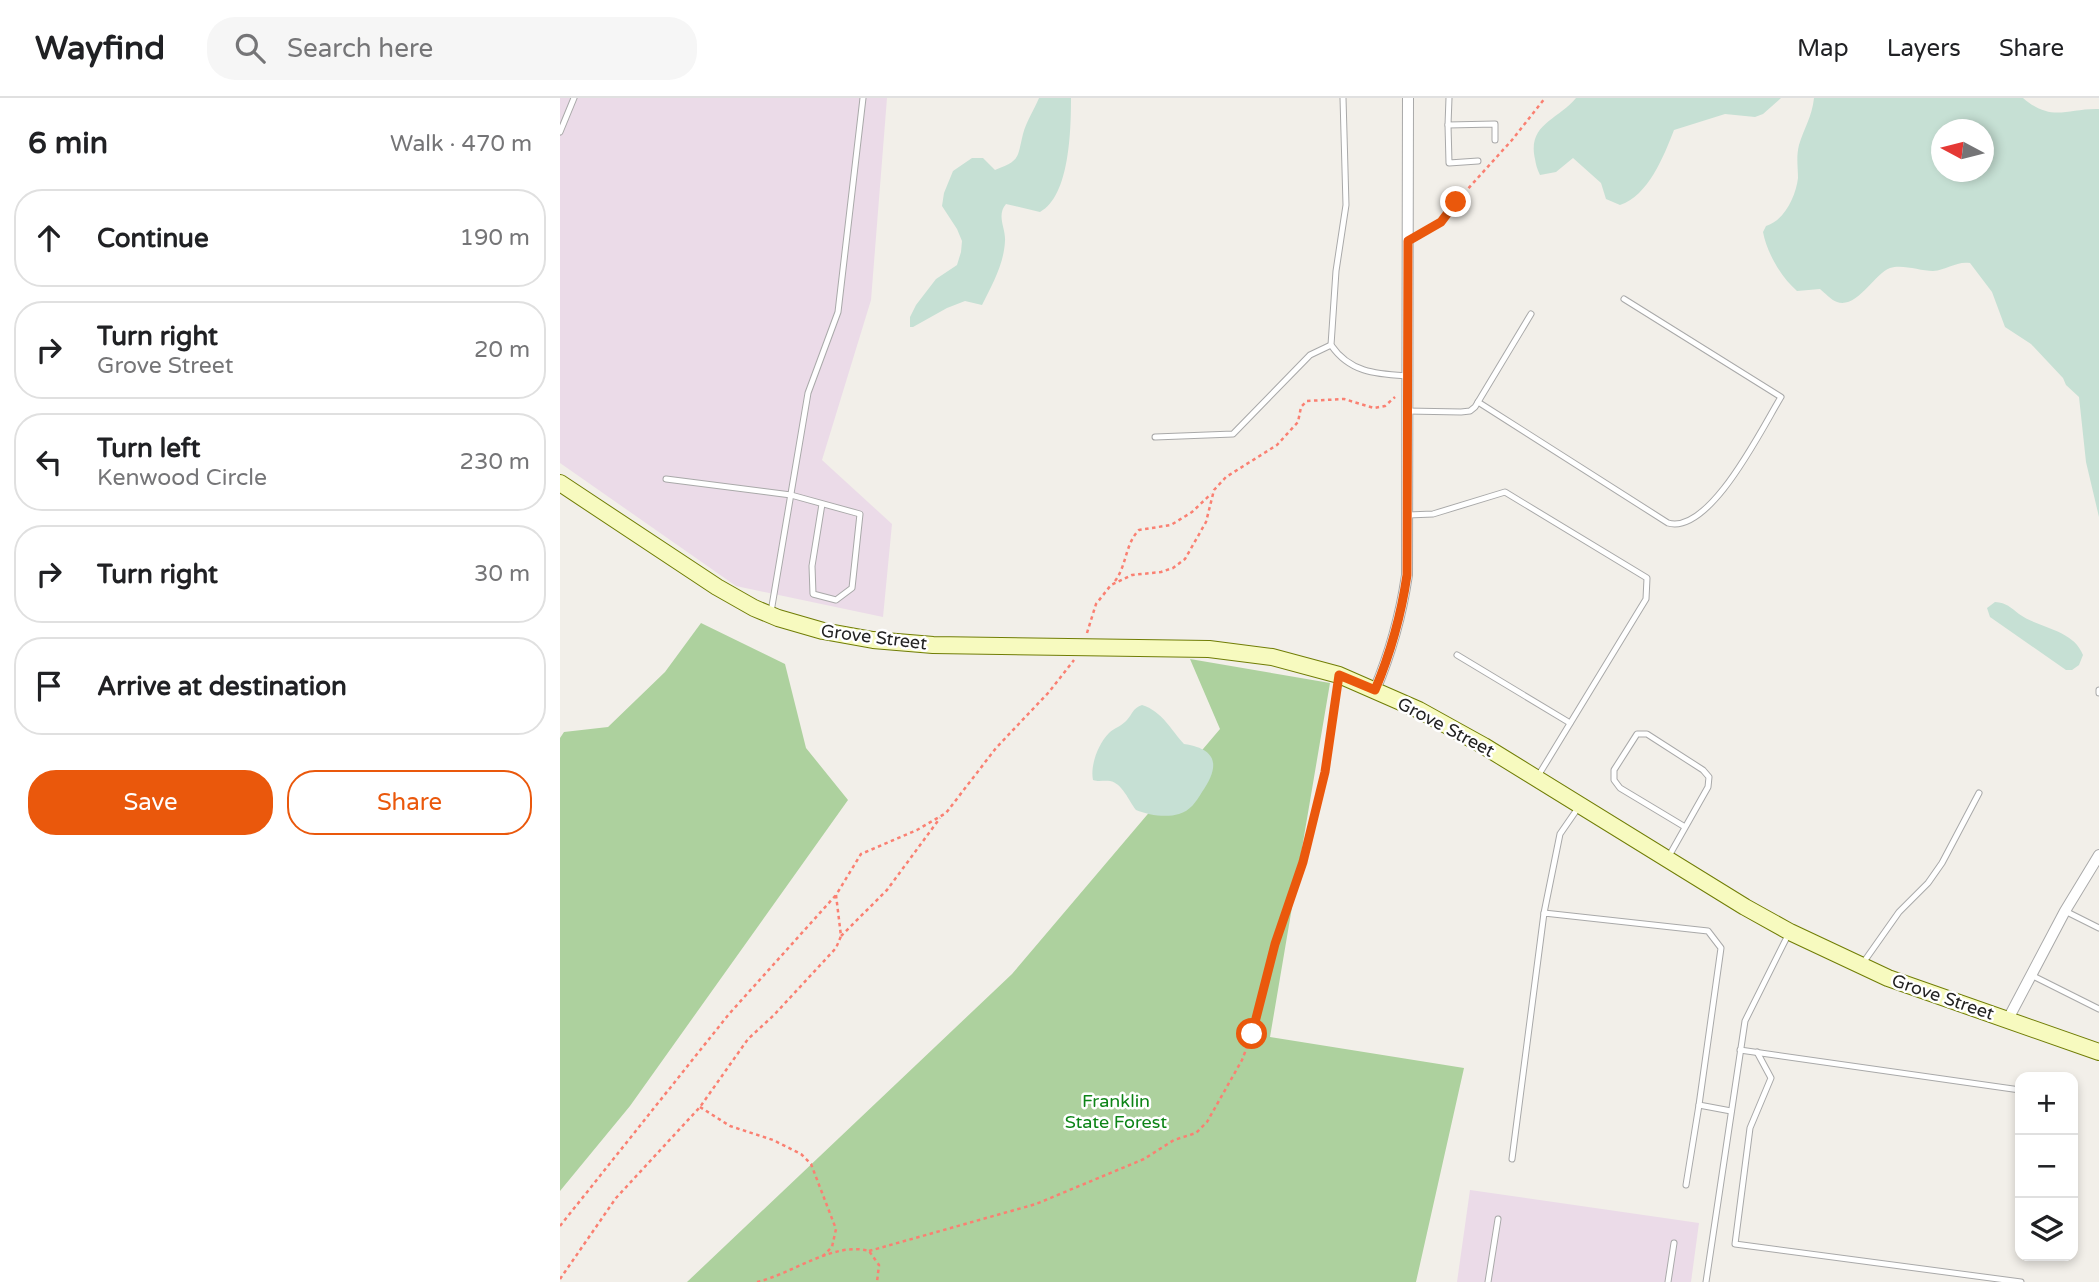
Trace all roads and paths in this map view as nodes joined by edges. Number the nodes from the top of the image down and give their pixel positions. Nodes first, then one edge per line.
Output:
1 (574, 98) edge
2 (863, 98) edge
3 (1343, 98) edge
4 (1408, 98) edge
5 (1449, 98) edge
6 (1545, 98) edge
7 (1448, 124) junction
8 (560, 132) edge
9 (1495, 140) dead end
10 (1478, 161) dead end
11 (1408, 241) junction
12 (1624, 299) dead end
13 (1531, 314) dead end
14 (1331, 345) junction
15 (1407, 380) junction
16 (1478, 402) junction
17 (1408, 411) junction
18 (1155, 437) dead end
19 (666, 479) dead end
20 (560, 483) edge
21 (1212, 493) junction
22 (791, 495) junction
23 (822, 504) junction
24 (1406, 514) junction
25 (1113, 583) junction
26 (770, 615) junction
27 (1084, 646) junction
28 (1457, 655) dead end
29 (1339, 675) junction
30 (1375, 690) junction
31 (1570, 723) junction
32 (1536, 778) junction
33 (1979, 793) dead end
34 (1580, 804) junction
35 (941, 816) junction
36 (1685, 827) junction
37 (2099, 855) edge
38 (1667, 858) junction
39 (836, 895) junction
40 (2065, 911) junction
41 (1544, 913) junction
42 (2099, 928) edge
43 (1790, 932) junction
44 (841, 936) junction
45 (1861, 966) junction
46 (2031, 975) junction
47 (2099, 1009) edge
48 (2008, 1019) junction
49 (1740, 1050) junction
50 (1757, 1052) junction
51 (2099, 1052) edge
52 (2015, 1089) edge
53 (1699, 1105) junction
54 (700, 1107) junction
55 (1731, 1111) junction
56 (1512, 1159) dead end
57 (1686, 1185) dead end
58 (1498, 1219) dead end
59 (560, 1226) edge
60 (1674, 1243) dead end
61 (869, 1251) junction
62 (822, 1257) junction
63 (560, 1279) edge
64 (757, 1282) edge
65 (877, 1282) edge
66 (1488, 1282) edge
67 (1668, 1282) edge
68 (1706, 1282) edge
69 (2021, 1282) edge

1 - 8 lane
2 - 22 lane
3 - 14 lane
4 - 11 street
5 - 7 lane
6 - 11 path
7 - 9 lane
7 - 10 lane
11 - 15 street
12 - 16 lane
13 - 16 lane
14 - 15 lane
14 - 18 lane
15 - 17 street
15 - 21 path
16 - 17 lane
17 - 24 street
19 - 22 lane
20 - 26 main road, Grove Street
21 - 25 path
21 - 25 path
22 - 23 lane
22 - 26 lane
23 - 23 lane
24 - 30 street
24 - 31 lane
25 - 27 path
26 - 27 main road, Grove Street
27 - 29 main road, Grove Street
27 - 35 path
28 - 31 lane
29 - 30 main road, Grove Street
29 - 61 path
30 - 32 main road, Grove Street
31 - 32 lane
32 - 34 main road, Grove Street
33 - 45 lane
34 - 38 main road, Grove Street
34 - 41 lane
35 - 39 path
35 - 44 path
36 - 36 lane
36 - 38 lane
37 - 40 street
38 - 43 main road, Grove Street
39 - 44 path
39 - 59 path
40 - 42 lane
40 - 46 street
41 - 53 lane
41 - 56 lane
43 - 45 main road, Grove Street
43 - 49 lane
44 - 54 path
45 - 48 main road, Grove Street
46 - 47 lane
46 - 48 street
48 - 51 main road, Grove Street
49 - 50 lane
49 - 55 lane
50 - 52 lane
50 - 69 lane
53 - 55 lane
53 - 57 lane
54 - 62 path
54 - 63 path
55 - 68 lane
58 - 66 lane
60 - 67 lane
61 - 62 path
61 - 65 path
62 - 64 path

